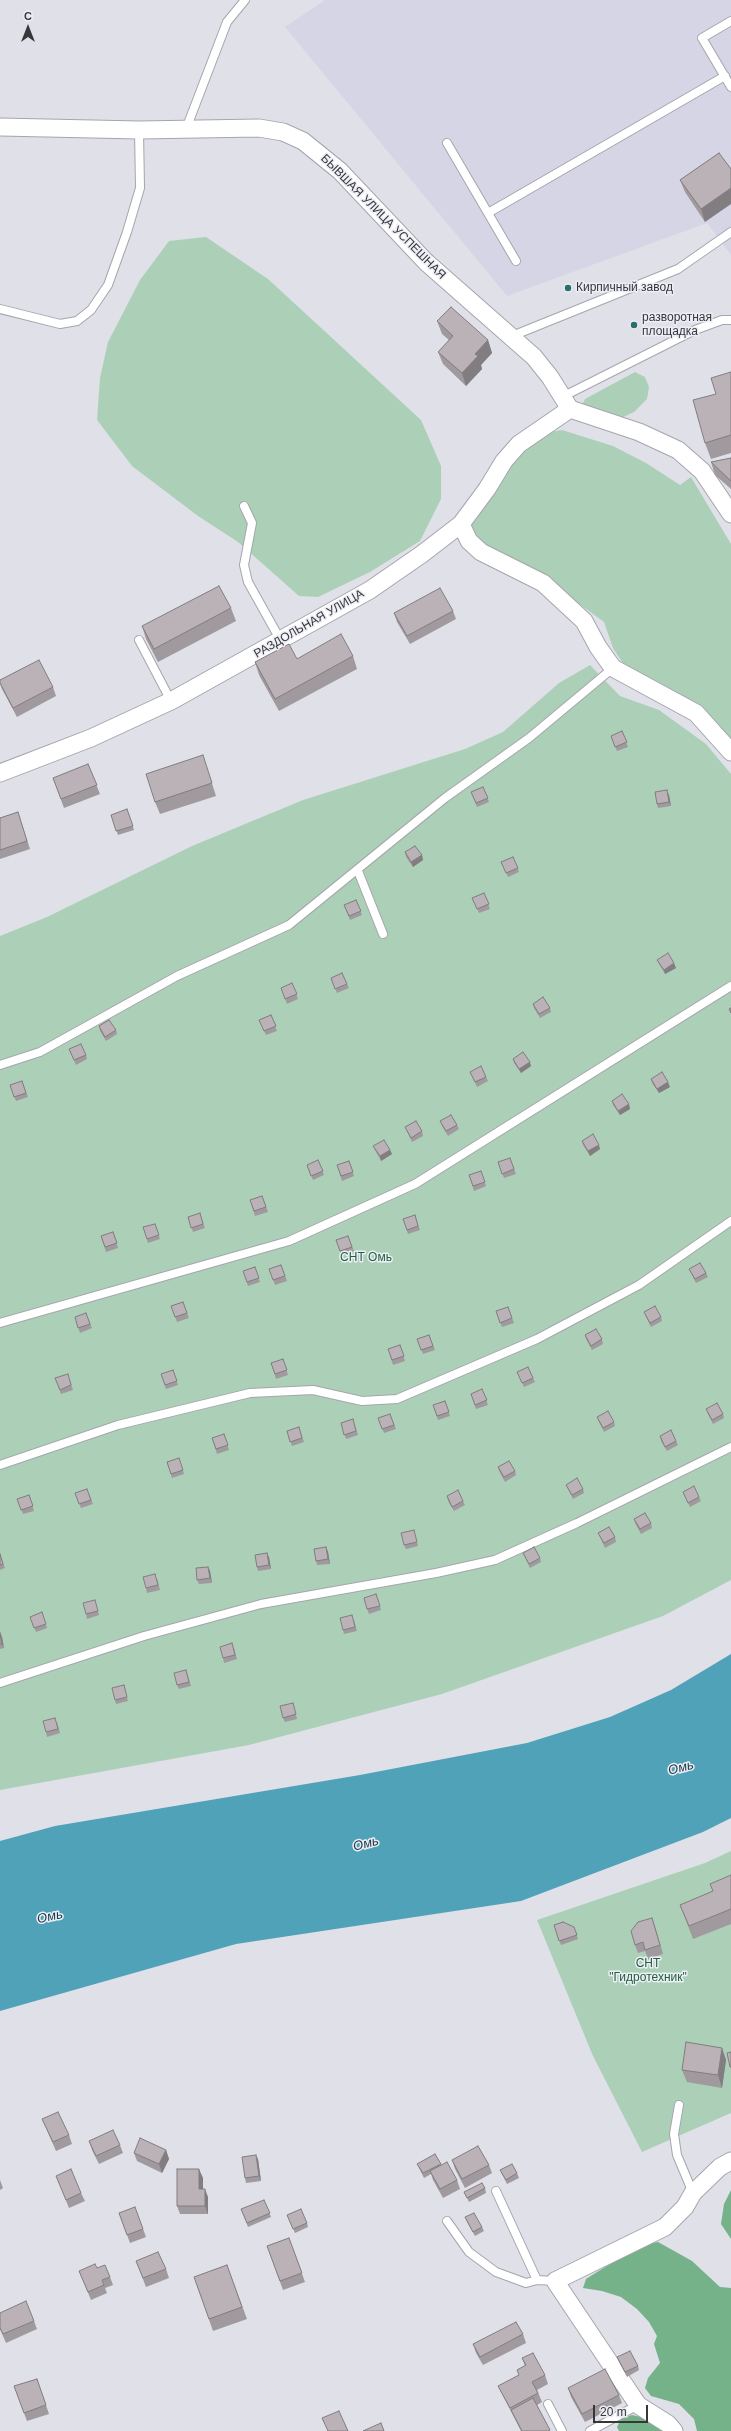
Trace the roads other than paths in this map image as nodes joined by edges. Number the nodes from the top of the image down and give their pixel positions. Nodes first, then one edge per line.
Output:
1 (245, 0) edge
2 (731, 21) edge
3 (725, 76) junction
4 (731, 87) edge
5 (0, 127) edge
6 (186, 129) junction
7 (139, 130) junction
8 (447, 143) dead end
9 (488, 213) junction
10 (731, 232) edge
11 (516, 261) dead end
12 (0, 308) edge
13 (731, 320) edge
14 (512, 336) junction
15 (566, 403) junction
16 (244, 506) dead end
17 (731, 514) edge
18 (461, 524) junction
19 (139, 640) dead end
20 (281, 641) junction
21 (613, 668) junction
22 (171, 701) junction
23 (731, 752) edge
24 (0, 773) edge
25 (358, 871) junction
26 (383, 934) dead end
27 (731, 986) edge
28 (0, 1065) edge
29 (731, 1221) edge
30 (0, 1323) edge
31 (731, 1446) edge
32 (0, 1465) edge
33 (0, 1683) edge
34 (680, 2105) dead end
35 (731, 2161) edge
36 (496, 2191) dead end
37 (693, 2193) junction
38 (447, 2221) dead end
39 (537, 2280) junction
40 (555, 2281) junction
41 (548, 2404) dead end
42 (638, 2405) junction
43 (562, 2431) edge
44 (590, 2431) edge
45 (674, 2431) edge

1 - 6 lane
2 - 3 lane
3 - 4 lane
3 - 9 lane
5 - 7 street, БЫВШАЯ УЛИЦА УСПЕШНАЯ
6 - 7 street, БЫВШАЯ УЛИЦА УСПЕШНАЯ
6 - 14 street, БЫВШАЯ УЛИЦА УСПЕШНАЯ
7 - 12 lane
8 - 9 lane
9 - 11 lane
10 - 14 lane
13 - 15 lane
14 - 15 street, БЫВШАЯ УЛИЦА УСПЕШНАЯ
15 - 17 street
15 - 18 street, РАЗДОЛЬНАЯ УЛИЦА
16 - 20 lane
18 - 20 street, РАЗДОЛЬНАЯ УЛИЦА
18 - 21 street
19 - 22 lane
20 - 22 street, РАЗДОЛЬНАЯ УЛИЦА
21 - 23 street
21 - 25 lane
22 - 24 street, РАЗДОЛЬНАЯ УЛИЦА
25 - 26 lane
25 - 28 lane
27 - 30 lane
29 - 32 lane
31 - 33 lane
34 - 37 lane
35 - 37 street
36 - 39 lane
37 - 40 street
38 - 39 lane
39 - 40 lane
40 - 42 street
41 - 43 lane
42 - 44 lane
42 - 45 street

